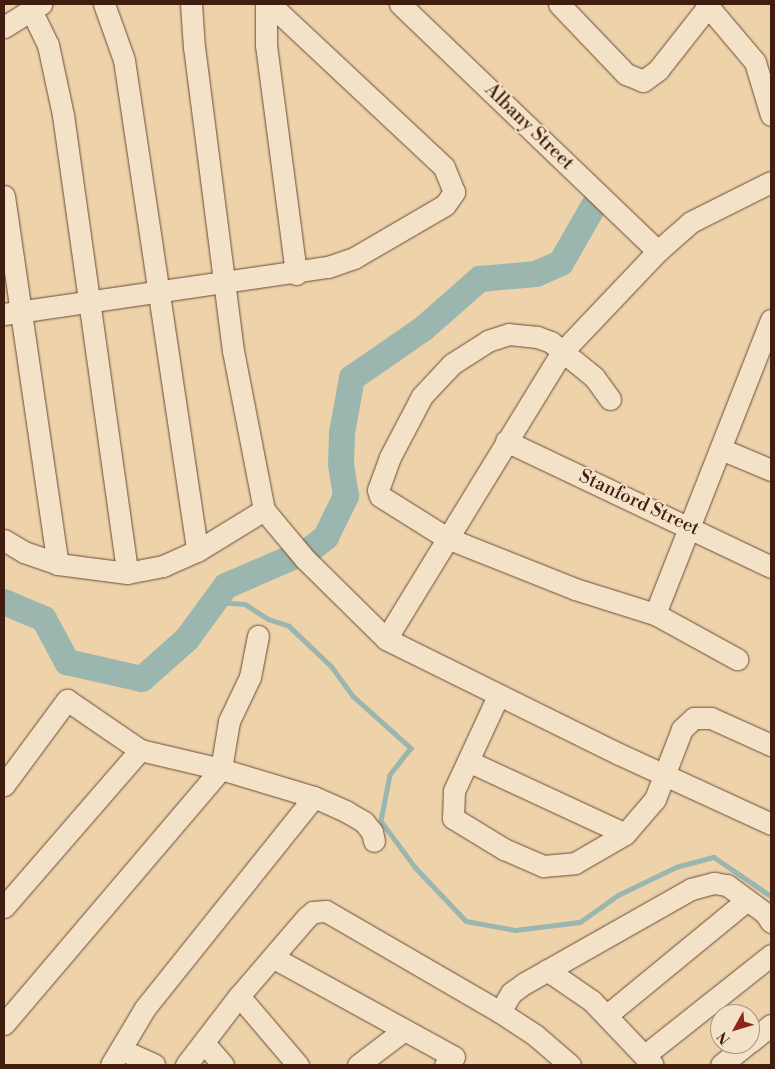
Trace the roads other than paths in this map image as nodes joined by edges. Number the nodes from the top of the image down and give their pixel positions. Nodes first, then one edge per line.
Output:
1 (104, 4) edge
2 (191, 4) edge
3 (266, 4) edge
4 (270, 4) edge
5 (400, 4) edge
6 (559, 4) edge
7 (708, 5) edge
8 (36, 7) edge
9 (4, 27) edge
10 (771, 115) edge
11 (771, 182) edge
12 (4, 196) edge
13 (658, 251) junction
14 (296, 274) junction
15 (226, 284) junction
16 (159, 291) junction
17 (91, 303) junction
18 (12, 313) edge
19 (771, 320) edge
20 (562, 352) junction
21 (610, 400) dead end
22 (506, 441) junction
23 (720, 450) junction
24 (771, 470) edge
25 (264, 510) junction
26 (690, 527) junction
27 (447, 538) junction
28 (4, 540) edge
29 (197, 552) junction
30 (58, 564) junction
31 (771, 567) edge
32 (127, 572) junction
33 (655, 614) junction
34 (258, 636) dead end
35 (386, 639) junction
36 (737, 659) dead end
37 (498, 696) junction
38 (771, 745) edge
39 (140, 750) junction
40 (468, 761) junction
41 (221, 769) junction
42 (666, 776) junction
43 (4, 785) edge
44 (314, 797) junction
45 (771, 824) edge
46 (625, 834) junction
47 (374, 841) dead end
48 (747, 900) junction
49 (4, 907) edge
50 (771, 922) edge
51 (771, 955) edge
52 (274, 958) junction
53 (548, 970) junction
54 (240, 996) junction
55 (500, 1012) junction
56 (607, 1015) junction
57 (4, 1024) edge
58 (771, 1025) edge
59 (403, 1031) junction
60 (760, 1034) edge
61 (204, 1043) junction
62 (735, 1054) edge
63 (117, 1058) edge
64 (649, 1060) edge
65 (455, 1063) edge
66 (154, 1064) dead end
67 (186, 1065) edge
68 (223, 1065) edge
69 (298, 1065) edge
70 (358, 1065) edge
71 (570, 1065) edge
72 (721, 1065) edge

1 - 16 street
2 - 15 street
3 - 14 street
4 - 14 street
5 - 13 street, Albany Street
6 - 7 street
7 - 10 street
8 - 9 street
8 - 17 street
11 - 13 street
12 - 18 street
13 - 20 street
14 - 15 street
15 - 16 street
15 - 25 street
16 - 17 street
16 - 29 street
17 - 18 street
17 - 32 street
18 - 30 street
19 - 23 street
20 - 21 street
20 - 22 street
20 - 27 street
22 - 26 street, Stanford Street
22 - 27 street
23 - 24 street
23 - 26 street
25 - 29 street
25 - 35 street
26 - 31 street, Stanford Street
26 - 33 street
27 - 33 street
27 - 35 street
28 - 30 street
29 - 32 street
30 - 32 street
33 - 36 street
34 - 41 street
35 - 37 street
37 - 40 street
37 - 42 street
38 - 42 street
39 - 41 street
39 - 43 street
39 - 49 street
40 - 46 street
40 - 46 street
41 - 44 street
41 - 57 street
42 - 45 street
42 - 46 street
44 - 47 street
44 - 63 street
48 - 50 street
48 - 53 street
48 - 56 street
51 - 64 street
52 - 54 street
52 - 55 street
52 - 59 street
53 - 55 street
53 - 56 street
54 - 61 street
54 - 69 street
55 - 71 street
56 - 64 street
58 - 60 street
59 - 65 street
59 - 70 street
61 - 67 street
61 - 68 street
62 - 72 street
63 - 66 street

